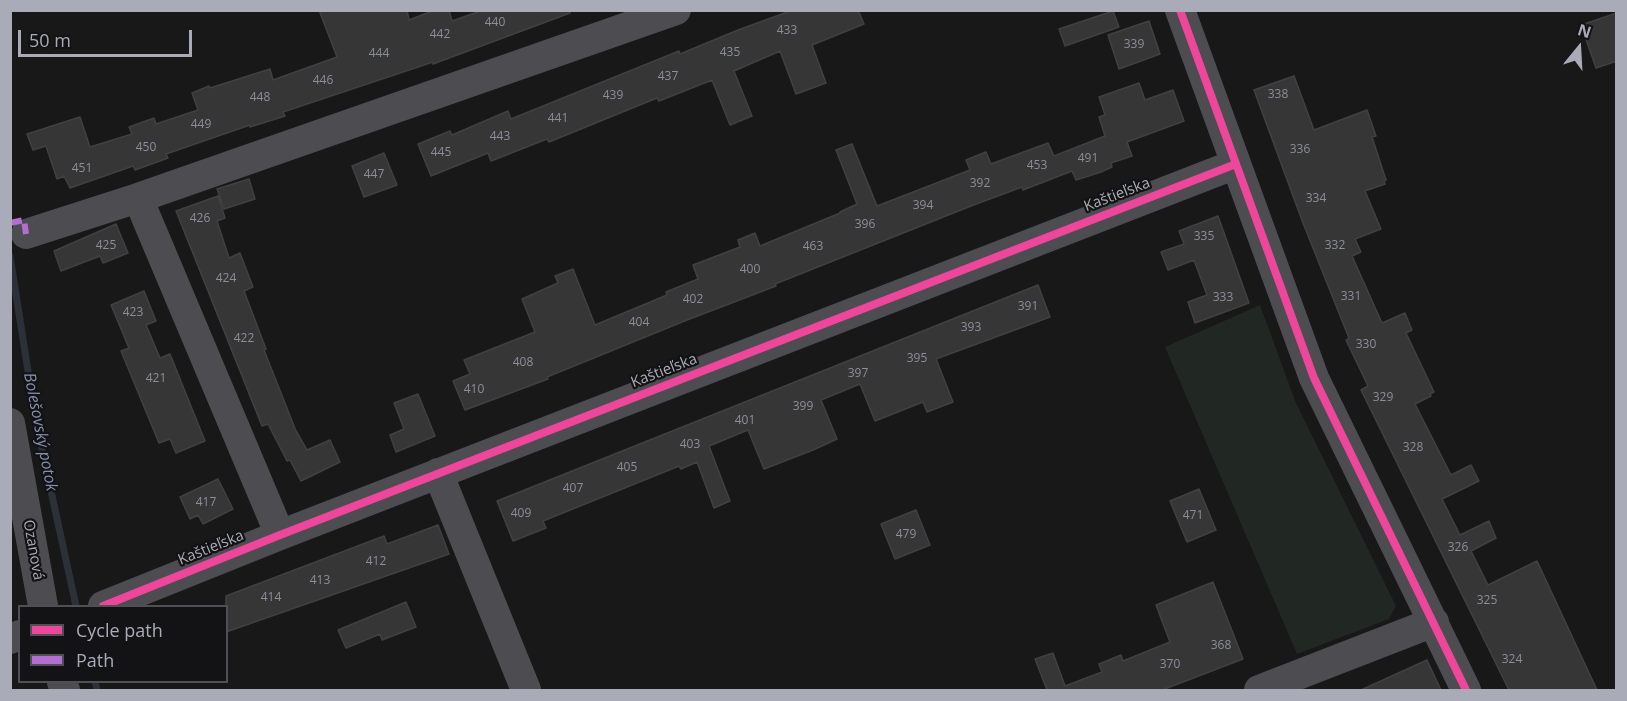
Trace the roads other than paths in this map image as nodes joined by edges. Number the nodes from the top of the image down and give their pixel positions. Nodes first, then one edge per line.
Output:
1 (676, 10) edge
2 (1180, 10) edge
3 (1236, 164) junction
4 (138, 198) junction
5 (26, 234) dead end
6 (10, 423) edge
7 (438, 473) junction
8 (280, 534) junction
9 (43, 605) edge
10 (105, 605) edge
11 (1434, 622) junction
12 (526, 690) edge
13 (1259, 690) edge
14 (1466, 690) edge

1 - 4 street
2 - 3 street
3 - 7 street, Kaštieľska
3 - 11 street
4 - 5 street
4 - 8 street
6 - 9 street, Ozanová
7 - 8 street, Kaštieľska
7 - 12 street
8 - 10 street, Kaštieľska
11 - 13 street
11 - 14 street

